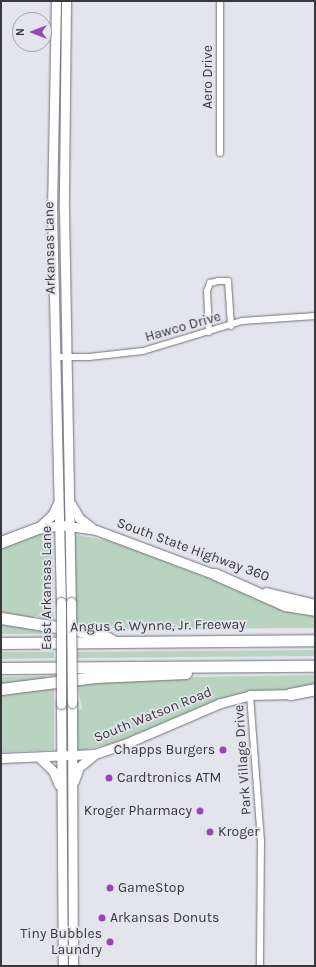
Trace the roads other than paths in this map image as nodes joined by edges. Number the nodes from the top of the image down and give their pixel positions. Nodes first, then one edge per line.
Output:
1 (56, 1) edge
2 (66, 1) edge
3 (220, 1) edge
4 (220, 153) dead end
5 (52, 209) joint
6 (315, 316) edge
7 (231, 326) junction
8 (209, 332) junction
9 (61, 357) junction
10 (59, 492) junction
11 (68, 496) junction
12 (61, 525) junction
13 (70, 526) junction
14 (37, 528) junction
15 (96, 530) junction
16 (1, 536) edge
17 (1, 542) edge
18 (215, 574) junction
19 (315, 604) edge
20 (315, 610) edge
21 (1, 618) edge
22 (315, 640) edge
23 (116, 642) junction
24 (1, 643) edge
25 (210, 666) junction
26 (315, 666) edge
27 (1, 668) edge
28 (1, 689) edge
29 (315, 689) edge
30 (290, 694) junction
31 (315, 694) edge
32 (250, 695) junction
33 (95, 754) junction
34 (62, 756) junction
35 (72, 756) junction
36 (39, 757) junction
37 (1, 758) edge
38 (72, 790) junction
39 (62, 796) junction
40 (63, 966) edge
41 (73, 966) edge
42 (260, 966) edge

1 - 5 main road, Arkansas Lane
2 - 9 main road, Arkansas Lane
3 - 4 street, Aero Drive
5 - 9 main road, East Arkansas Lane
6 - 7 street, Hawco Drive
7 - 8 street, Hawco Drive
7 - 8 street
8 - 9 street, Hawco Drive
9 - 10 main road, East Arkansas Lane
9 - 11 main road, Arkansas Lane
10 - 12 main road, East Arkansas Lane
10 - 14 main road
11 - 13 main road, East Arkansas Lane
11 - 15 main road
12 - 13 main road, South State Highway 360
12 - 14 main road
12 - 34 main road, East Arkansas Lane, bridge
13 - 15 main road, South State Highway 360
13 - 35 main road, East Arkansas Lane, bridge
14 - 16 main road
14 - 17 highway
15 - 18 main road, South State Highway 360
18 - 19 main road, South State Highway 360
18 - 20 highway
21 - 23 highway
22 - 23 highway, Angus G. Wynne, Jr. Freeway
23 - 24 highway, Angus G. Wynne, Jr. Freeway
25 - 26 highway
25 - 27 highway
25 - 28 highway
29 - 30 highway
30 - 31 main road, South Watson Road
30 - 32 main road, South Watson Road
32 - 33 main road, South Watson Road
32 - 42 street, Park Village Drive
33 - 35 main road, South Watson Road
33 - 38 main road
34 - 35 main road, South Watson Road
34 - 36 main road, South Watson Road
34 - 39 main road, East Arkansas Lane
35 - 38 main road, East Arkansas Lane
36 - 37 main road, South Watson Road
36 - 39 main road
38 - 41 main road, East Arkansas Lane
39 - 40 main road, East Arkansas Lane

